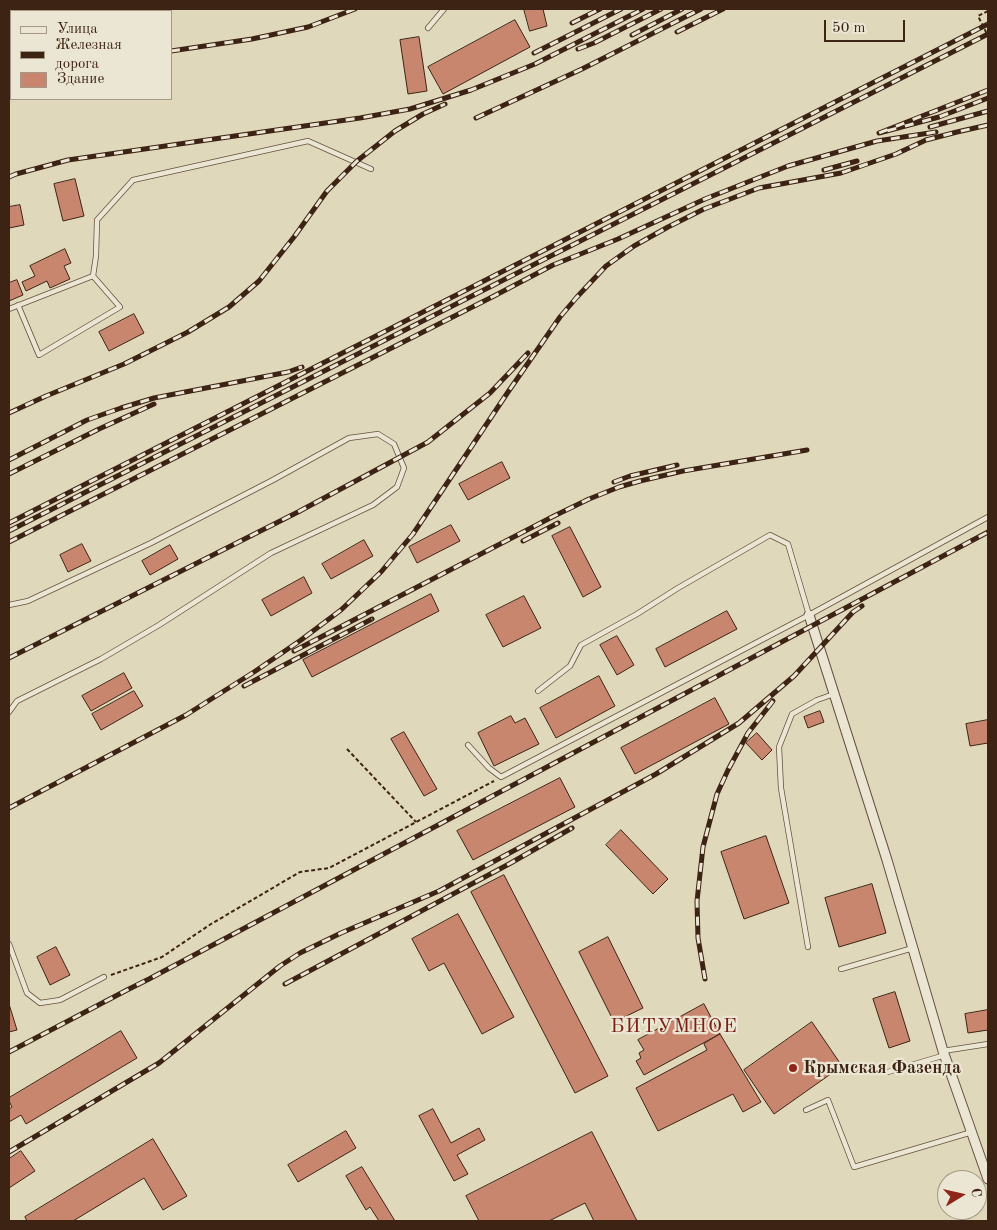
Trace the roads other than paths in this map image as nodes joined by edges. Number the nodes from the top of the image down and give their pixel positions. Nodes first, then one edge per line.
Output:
1 (444, 9) edge
2 (428, 28) dead end
3 (371, 169) dead end
4 (93, 276) junction
5 (18, 306) junction
6 (9, 309) edge
7 (988, 518) edge
8 (9, 605) edge
9 (809, 615) junction
10 (538, 691) dead end
11 (834, 694) junction
12 (9, 712) edge
13 (468, 745) dead end
14 (9, 944) edge
15 (808, 947) dead end
16 (913, 948) junction
17 (841, 969) dead end
18 (104, 977) road end
19 (988, 1044) edge
20 (944, 1053) junction
21 (888, 1072) dead end
22 (806, 1110) dead end
23 (972, 1132) junction
24 (988, 1179) edge

1 - 2 lane
3 - 4 lane
4 - 5 lane
4 - 5 lane
5 - 6 lane
7 - 9 lane
8 - 12 lane
9 - 10 lane
9 - 11 street
9 - 13 lane
11 - 15 lane
11 - 16 street
14 - 18 lane
16 - 17 lane
16 - 20 street
19 - 20 lane
20 - 21 lane
20 - 23 street
22 - 23 lane
23 - 24 street

